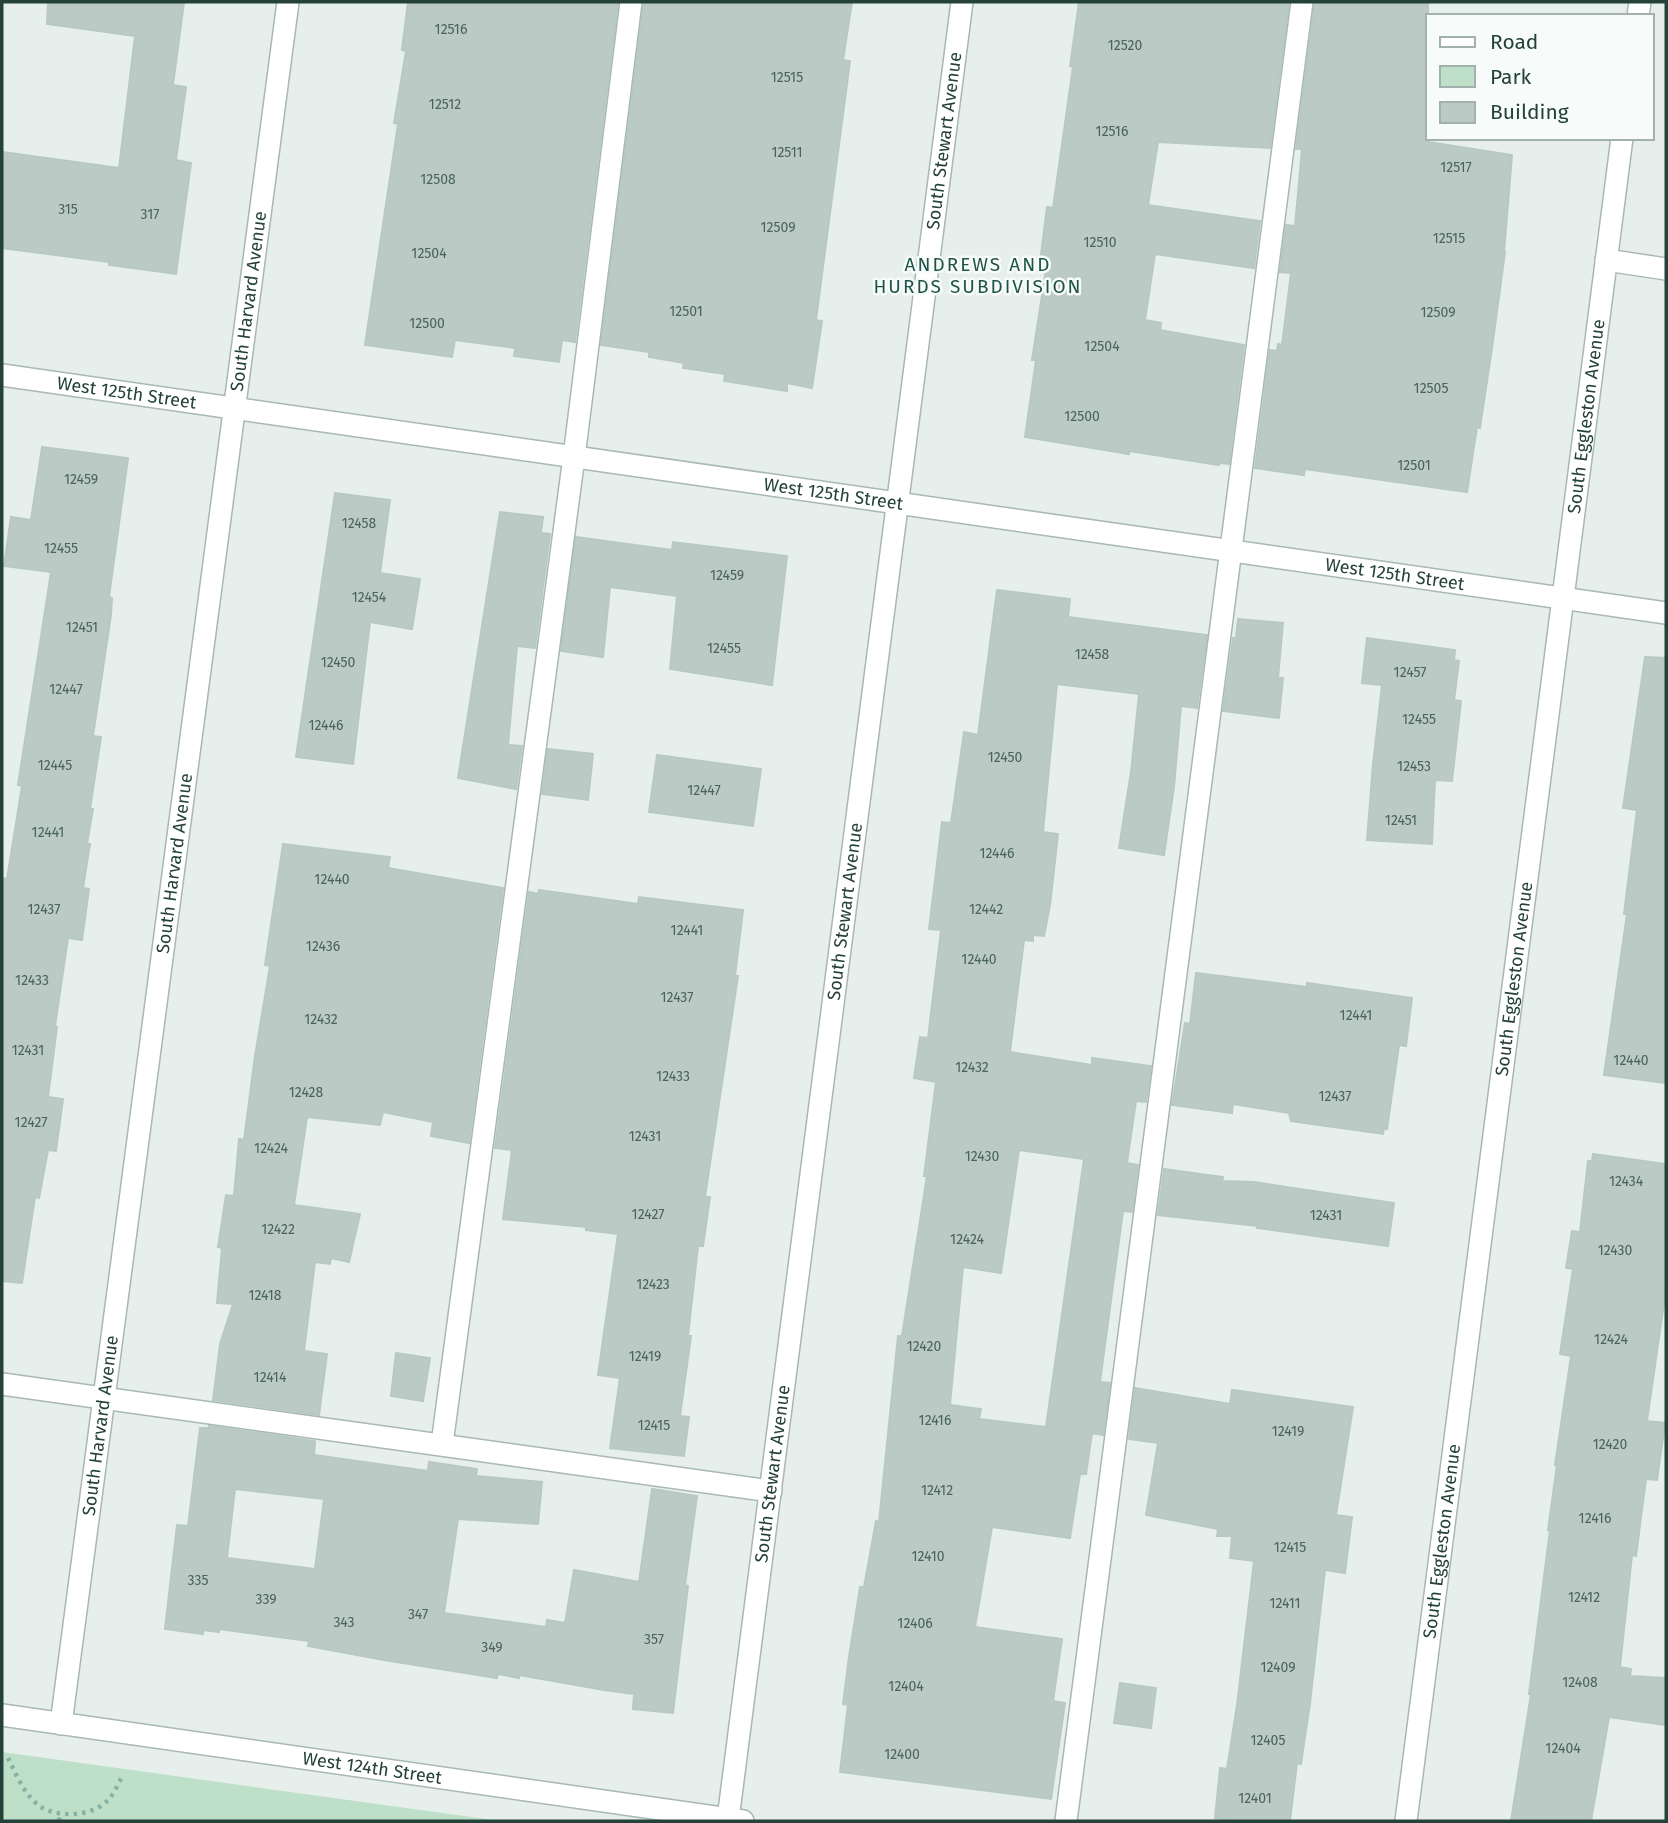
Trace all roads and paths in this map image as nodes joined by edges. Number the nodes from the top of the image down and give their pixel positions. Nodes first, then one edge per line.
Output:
1 (288, 2) edge
2 (631, 2) edge
3 (962, 2) edge
4 (1301, 2) edge
5 (1622, 140) edge
6 (1606, 260) junction
7 (1666, 269) edge
8 (2, 375) edge
9 (234, 408) junction
10 (573, 457) junction
11 (897, 503) junction
12 (1231, 551) junction
13 (1563, 598) junction
14 (1666, 613) edge
15 (2, 1384) edge
16 (104, 1398) junction
17 (442, 1444) junction
18 (771, 1491) junction
19 (2, 1715) edge
20 (61, 1724) junction
21 (8, 1758) dead end
22 (122, 1777) dead end
23 (60, 1814) junction
24 (736, 1820) edge
25 (60, 1821) edge
26 (1066, 1821) edge
27 (1406, 1821) edge

1 - 9 street, South Harvard Avenue
2 - 10 street
3 - 11 street, South Stewart Avenue
4 - 12 street
5 - 6 street, South Eggleston Avenue
6 - 7 street
6 - 13 street, South Eggleston Avenue
8 - 9 street, West 125th Street
9 - 10 street, West 125th Street
9 - 16 street, South Harvard Avenue
10 - 11 street, West 125th Street
10 - 17 street
11 - 12 street, West 125th Street
11 - 18 street, South Stewart Avenue
12 - 13 street, West 125th Street
12 - 26 street
13 - 14 street, West 125th Street
13 - 27 street, South Eggleston Avenue
15 - 16 street
16 - 17 street
16 - 20 street, South Harvard Avenue
17 - 18 street
18 - 24 street, South Stewart Avenue
19 - 20 street, West 124th Street
20 - 24 street, West 124th Street
21 - 23 path
22 - 23 path
23 - 25 path

